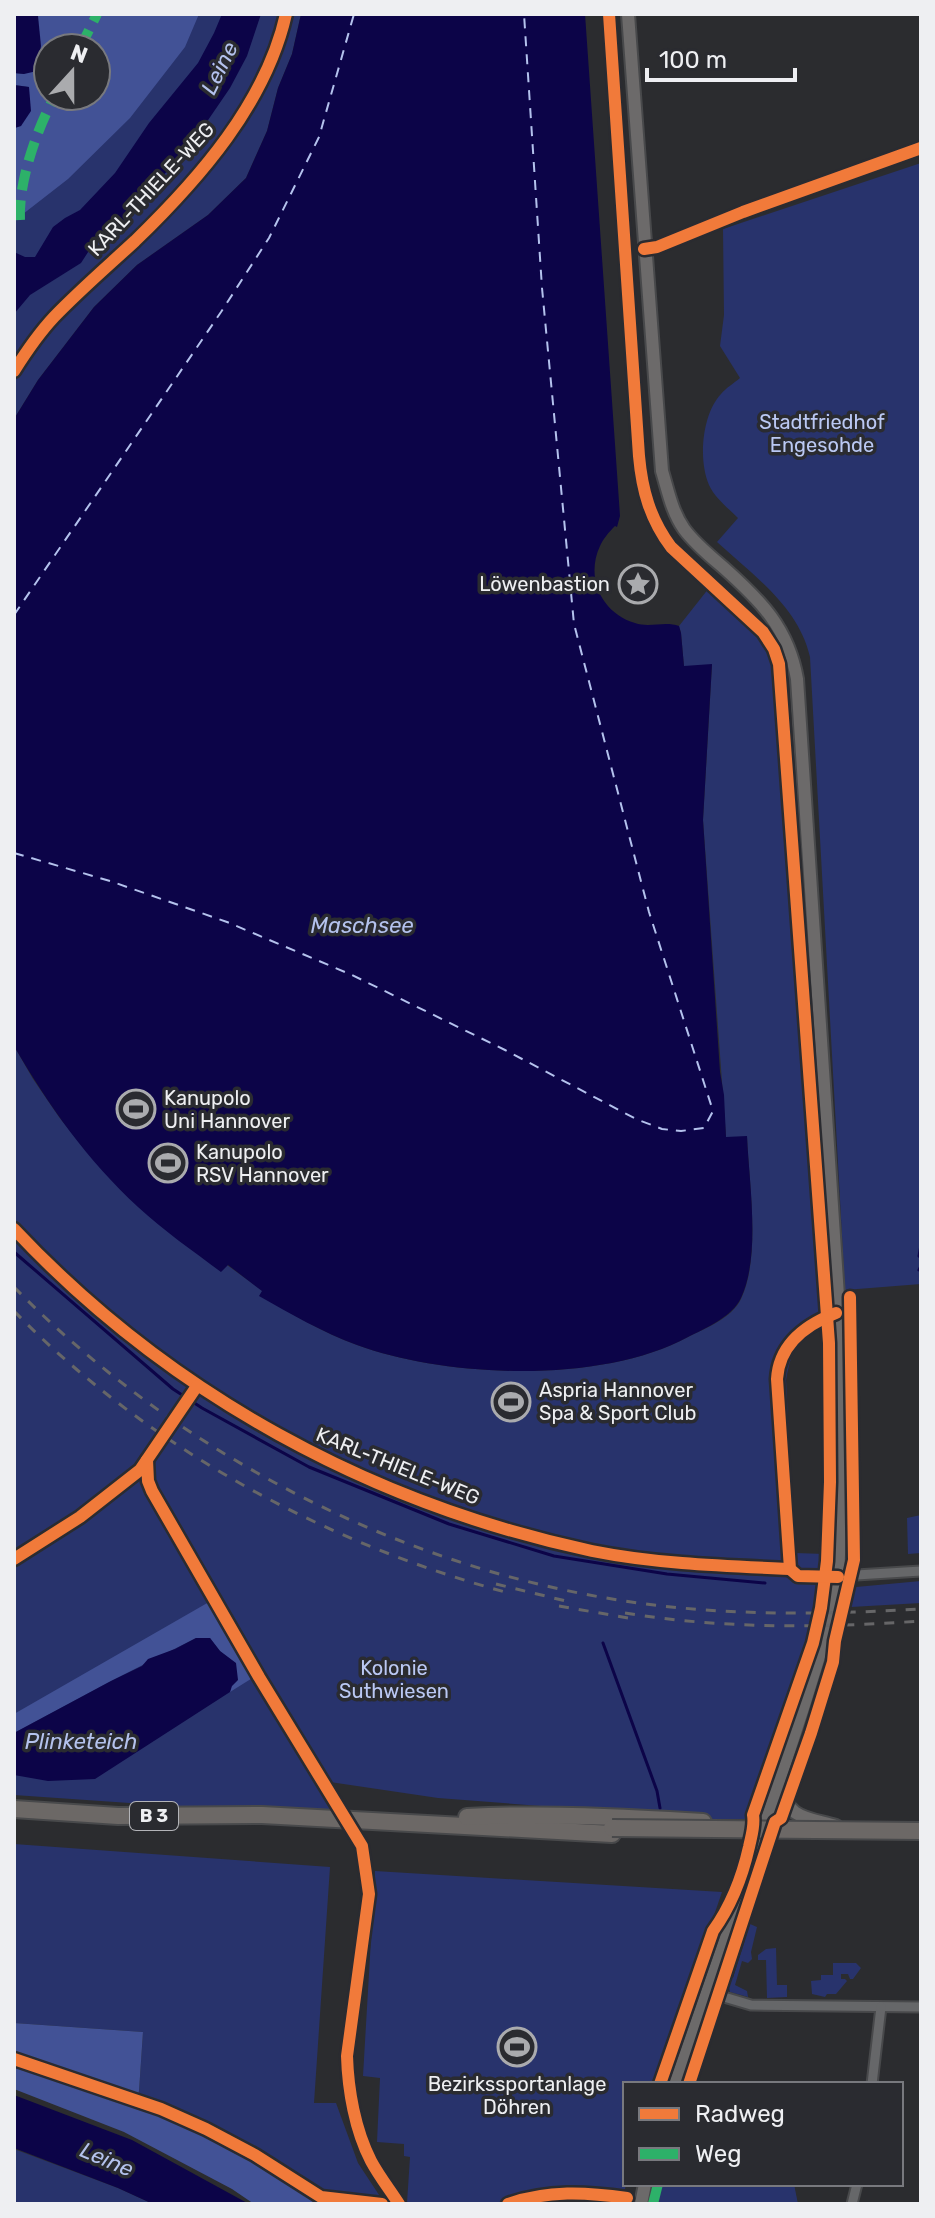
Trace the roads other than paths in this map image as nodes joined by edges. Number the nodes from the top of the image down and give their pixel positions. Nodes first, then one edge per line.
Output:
1 (628, 14) edge
2 (833, 1314) junction
3 (921, 1571) edge
4 (838, 1577) junction
5 (780, 1778) junction
6 (14, 1802) edge
7 (14, 1809) edge
8 (287, 1814) junction
9 (330, 1816) junction
10 (449, 1818) junction
11 (612, 1831) junction
12 (763, 1831) junction
13 (863, 1833) junction
14 (921, 1834) edge
15 (707, 1992) junction
16 (881, 2007) junction
17 (921, 2007) edge
18 (676, 2082) edge
19 (872, 2082) edge

1 - 2 street
2 - 4 street
2 - 4 street
3 - 4 street
4 - 5 street
5 - 12 street
5 - 13 street
6 - 8 highway, B 3
7 - 8 highway, B 3
8 - 9 highway, B 3
9 - 10 highway, B 3
9 - 11 highway, B 3
10 - 11 highway, B 3
10 - 12 highway
11 - 14 highway, B 3, bridge
12 - 13 street
12 - 15 street
13 - 14 street
15 - 16 street
15 - 18 street
16 - 17 street
16 - 19 street

